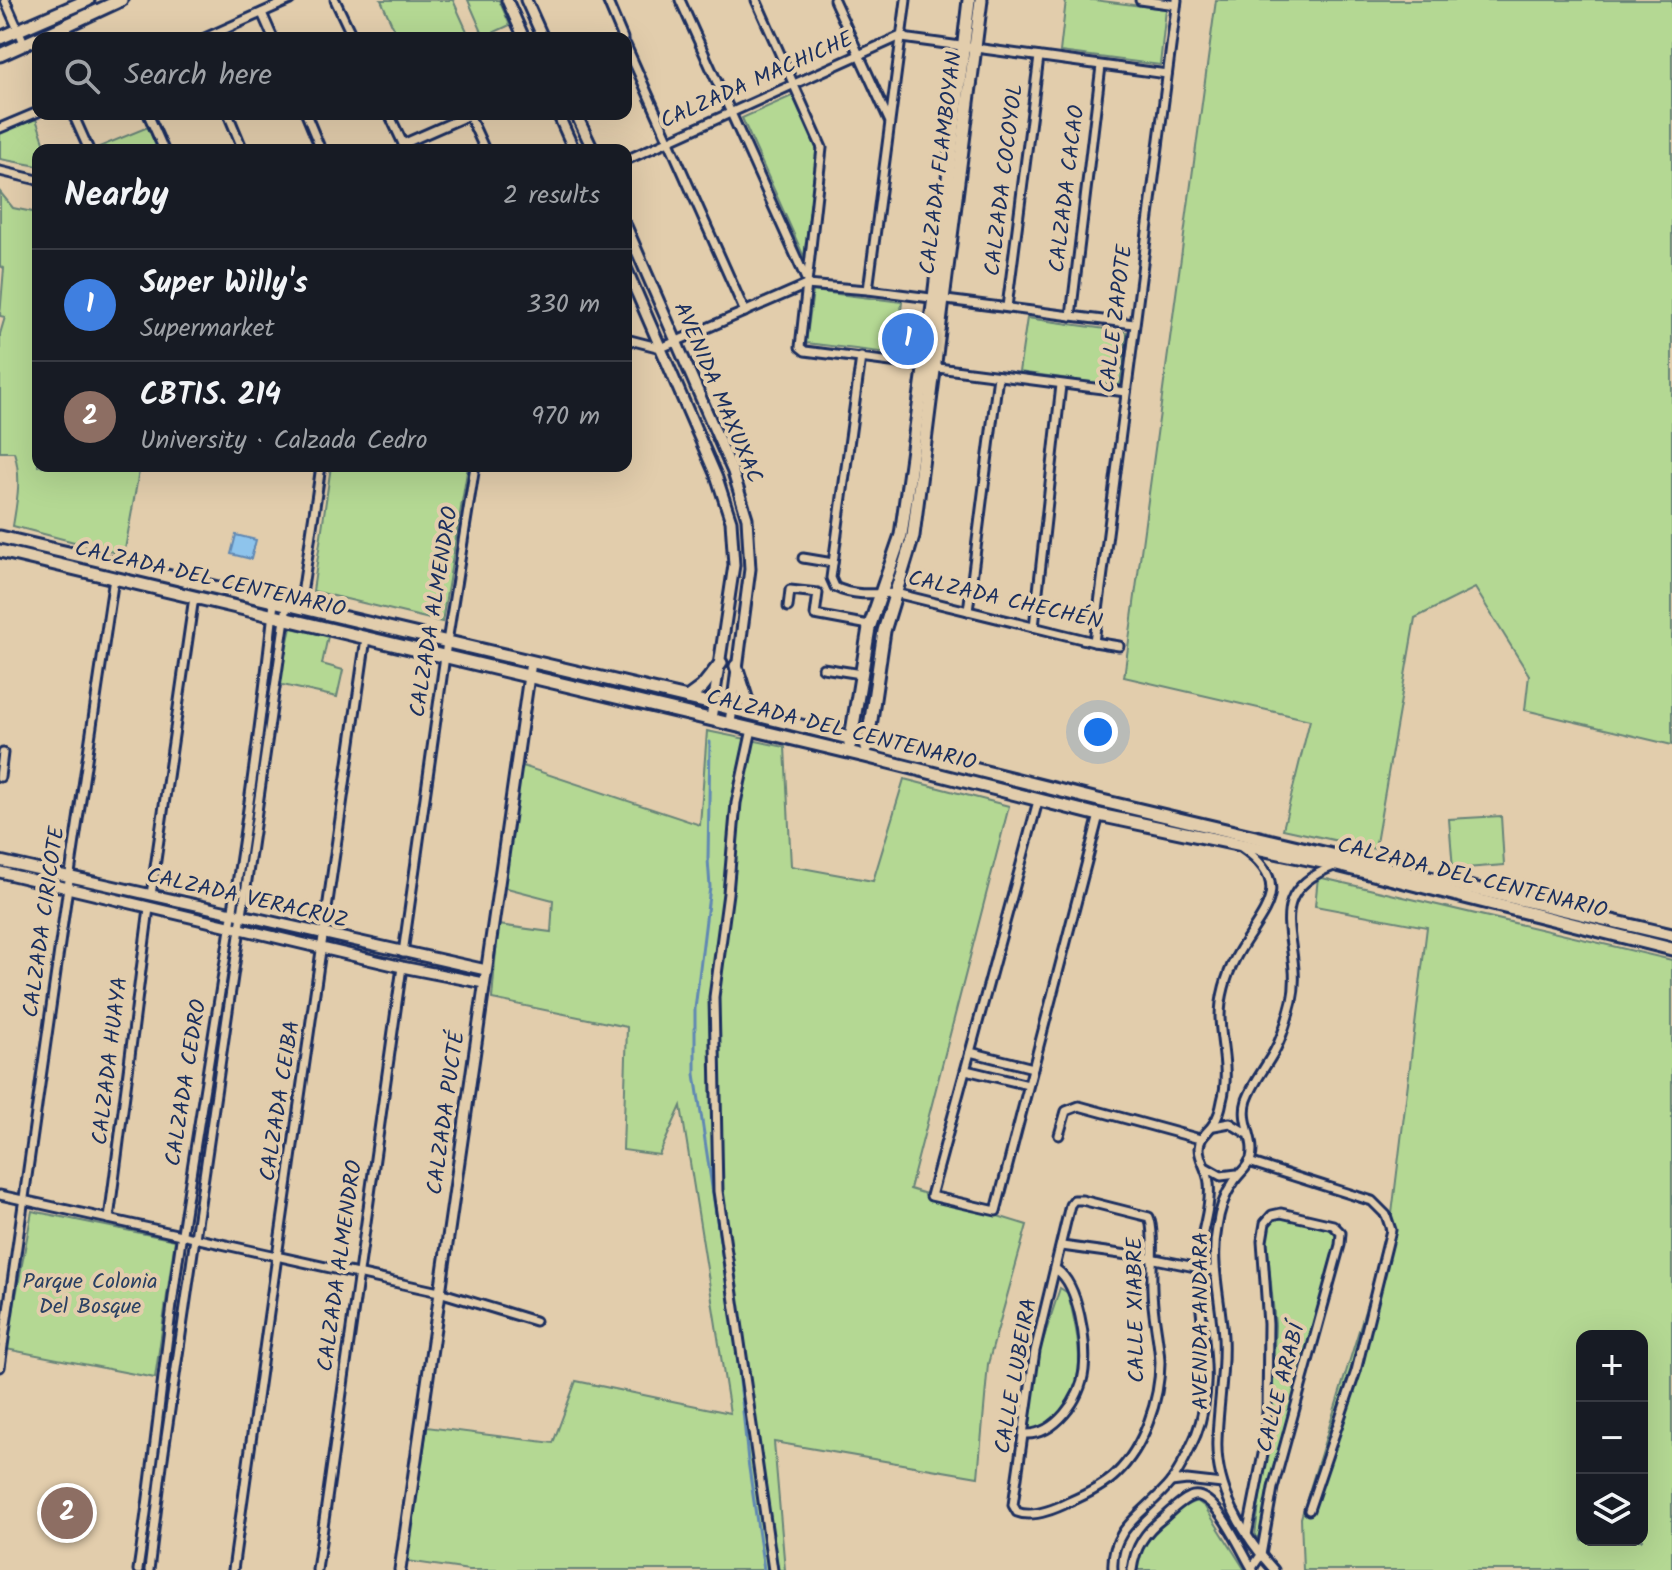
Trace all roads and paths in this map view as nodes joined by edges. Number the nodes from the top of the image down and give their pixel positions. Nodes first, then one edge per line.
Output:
1 (5, 0) edge
2 (121, 0) edge
3 (290, 0) edge
4 (335, 0) edge
5 (507, 0) edge
6 (527, 0) edge
7 (607, 0) edge
8 (680, 0) edge
9 (756, 0) edge
10 (834, 0) edge
11 (906, 0) edge
12 (969, 0) edge
13 (981, 0) edge
14 (1140, 0) edge
15 (84, 1) edge
16 (1176, 2) edge
17 (262, 13) junction
18 (18, 30) junction
19 (51, 32) edge
20 (219, 32) edge
21 (270, 32) edge
22 (350, 32) edge
23 (521, 32) edge
24 (540, 32) edge
25 (620, 32) edge
26 (902, 36) junction
27 (0, 38) edge
28 (32, 41) edge
29 (25, 45) junction
30 (970, 46) junction
31 (0, 55) edge
32 (859, 55) junction
33 (1039, 57) junction
34 (632, 59) edge
35 (1101, 66) junction
36 (1167, 74) junction
37 (794, 85) junction
38 (731, 112) junction
39 (32, 115) edge
40 (76, 120) edge
41 (151, 120) edge
42 (230, 120) edge
43 (308, 120) edge
44 (392, 120) edge
45 (459, 120) edge
46 (471, 120) edge
47 (561, 120) edge
48 (579, 120) edge
49 (890, 122) junction
50 (0, 128) edge
51 (668, 141) junction
52 (86, 144) edge
53 (161, 144) edge
54 (240, 144) edge
55 (318, 144) edge
56 (404, 144) edge
57 (411, 144) edge
58 (482, 144) edge
59 (571, 144) edge
60 (590, 144) edge
61 (632, 157) edge
62 (0, 171) edge
63 (32, 179) edge
64 (632, 240) edge
65 (632, 282) edge
66 (807, 283) junction
67 (868, 290) junction
68 (939, 299) junction
69 (1007, 307) junction
70 (745, 312) junction
71 (1071, 316) junction
72 (1134, 324) junction
73 (632, 341) edge
74 (677, 342) junction
75 (661, 348) junction
76 (861, 357) junction
77 (930, 367) junction
78 (998, 376) junction
79 (1061, 385) junction
80 (1126, 392) junction
81 (320, 472) edge
82 (474, 472) edge
83 (0, 537) edge
84 (0, 551) edge
85 (803, 558) dead end
86 (833, 563) junction
87 (114, 578) junction
88 (895, 593) junction
89 (878, 594) junction
90 (729, 595) junction
91 (194, 597) junction
92 (746, 598) junction
93 (280, 603) junction
94 (788, 607) dead end
95 (300, 608) junction
96 (968, 611) junction
97 (279, 617) junction
98 (869, 625) junction
99 (1034, 627) junction
100 (366, 638) junction
101 (447, 642) junction
102 (1094, 642) junction
103 (1119, 646) dead end
104 (446, 656) junction
105 (531, 662) junction
106 (721, 663) junction
107 (736, 666) junction
108 (823, 668) dead end
109 (861, 674) junction
110 (528, 676) junction
111 (687, 698) junction
112 (713, 704) junction
113 (732, 708) junction
114 (751, 713) junction
115 (711, 719) junction
116 (730, 723) junction
117 (752, 729) junction
118 (851, 738) junction
119 (868, 742) junction
120 (849, 752) junction
121 (3, 753) dead end
122 (865, 756) junction
123 (0, 777) edge
124 (1038, 801) junction
125 (1099, 815) junction
126 (1240, 846) junction
127 (0, 861) edge
128 (1337, 865) junction
129 (1365, 867) junction
130 (0, 872) edge
131 (68, 883) junction
132 (151, 895) junction
133 (149, 908) junction
134 (235, 919) junction
135 (241, 929) junction
136 (1672, 935) edge
137 (325, 936) junction
138 (323, 948) junction
139 (1672, 949) edge
140 (403, 953) junction
141 (402, 967) junction
142 (486, 970) junction
143 (484, 983) junction
144 (970, 1052) junction
145 (1033, 1068) junction
146 (966, 1070) junction
147 (1028, 1085) junction
148 (1210, 1128) junction
149 (1059, 1135) dead end
150 (1248, 1135) junction
151 (1200, 1139) junction
152 (1249, 1162) junction
153 (1203, 1165) junction
154 (1241, 1172) junction
155 (0, 1195) edge
156 (1074, 1200) joint
157 (25, 1201) junction
158 (109, 1219) junction
159 (182, 1235) junction
160 (194, 1238) junction
161 (1062, 1246) junction
162 (275, 1256) junction
163 (1150, 1258) junction
164 (1198, 1269) junction
165 (1057, 1270) junction
166 (1215, 1271) junction
167 (358, 1273) junction
168 (439, 1292) junction
169 (535, 1321) dead end
170 (0, 1367) edge
171 (1024, 1434) junction
172 (1171, 1482) junction
173 (1222, 1484) junction
174 (1309, 1510) dead end
175 (1017, 1512) joint
176 (1247, 1535) junction
177 (1261, 1555) junction
178 (1253, 1569) edge
179 (138, 1570) edge
180 (149, 1570) edge
181 (233, 1570) edge
182 (317, 1570) edge
183 (400, 1570) edge
184 (773, 1570) edge
185 (1113, 1570) edge
186 (1132, 1570) edge
187 (1274, 1570) edge

1 - 18 street
2 - 19 main road
3 - 17 street
4 - 22 street
5 - 23 street
6 - 24 street
7 - 25 street
8 - 38 street
9 - 37 street
10 - 32 street
11 - 26 street
12 - 30 main road, CALZADA FLAMBOYAN
13 - 30 main road, CALZADA FLAMBOYAN
14 - 16 street
15 - 18 main road
16 - 36 street, CALLE ZAPOTE
17 - 20 street
17 - 21 street
18 - 27 main road
18 - 29 street
26 - 30 street
26 - 32 street, CALZADA MACHICHE
26 - 49 street
28 - 29 main road
29 - 31 main road
30 - 33 street
30 - 68 main road, CALZADA FLAMBOYAN
32 - 37 street, CALZADA MACHICHE
32 - 49 street
33 - 35 street
33 - 69 street, CALZADA COCOYOL
34 - 51 street
35 - 36 street
35 - 71 street, CALZADA CACAO
36 - 72 street, CALLE ZAPOTE
37 - 38 street, CALZADA MACHICHE
37 - 66 street
38 - 51 street, CALZADA MACHICHE
38 - 66 street
39 - 50 street
40 - 52 street
41 - 53 street
42 - 54 street
43 - 55 street
44 - 56 street
45 - 57 street
46 - 58 street
47 - 59 street
48 - 60 street
49 - 67 street
51 - 61 street, CALZADA MACHICHE
51 - 70 street
62 - 63 street
64 - 74 street, AVENIDA MAXUXAC
65 - 75 street, AVENIDA MAXUXAC
66 - 67 street
66 - 70 street
66 - 76 street
67 - 68 street
68 - 69 street
68 - 77 main road, CALZADA FLAMBOYAN
69 - 71 street
70 - 74 street
71 - 72 street
72 - 80 street, CALLE ZAPOTE
73 - 75 street
74 - 75 street
74 - 92 street, AVENIDA MAXUXAC
75 - 90 street, AVENIDA MAXUXAC
76 - 77 street
76 - 86 street
77 - 78 street
77 - 88 main road, CALZADA FLAMBOYAN
77 - 89 main road, CALZADA FLAMBOYAN
78 - 79 street
78 - 96 street
79 - 80 street
79 - 99 street
80 - 102 street, CALLE ZAPOTE
81 - 95 street
82 - 101 street, CALZADA ALMENDRO
83 - 93 main road, CALZADA DEL CENTENARIO
84 - 87 main road, CALZADA DEL CENTENARIO
85 - 86 street
86 - 89 street, CALZADA CHECHÉN
87 - 91 main road, CALZADA DEL CENTENARIO
87 - 131 street, CALZADA CIRICOTE
88 - 89 street, CALZADA CHECHÉN
88 - 96 street, CALZADA CHECHÉN
88 - 119 main road, CALZADA FLAMBOYAN
89 - 98 main road, CALZADA FLAMBOYAN
90 - 92 street
90 - 106 street, AVENIDA MAXUXAC
91 - 97 main road, CALZADA DEL CENTENARIO
91 - 132 street
92 - 107 street, AVENIDA MAXUXAC
93 - 95 main road, CALZADA DEL CENTENARIO
93 - 97 street, CALZADA CEDRO
93 - 97 street, CALZADA CEDRO
94 - 98 street
95 - 101 main road, CALZADA DEL CENTENARIO
96 - 99 street, CALZADA CHECHÉN
97 - 100 main road, CALZADA DEL CENTENARIO
97 - 134 street, CALZADA CEDRO
98 - 109 main road, CALZADA FLAMBOYAN
99 - 102 street, CALZADA CHECHÉN
100 - 104 main road, CALZADA DEL CENTENARIO
100 - 137 street, CALZADA CEIBA
101 - 104 street, CALZADA ALMENDRO
101 - 105 main road, CALZADA DEL CENTENARIO
102 - 103 street, CALZADA CHECHÉN
104 - 110 main road, CALZADA DEL CENTENARIO
104 - 140 street, CALZADA ALMENDRO
105 - 110 street, CALZADA PUCTÉ
105 - 111 main road, CALZADA DEL CENTENARIO
106 - 111 main road
106 - 112 street, AVENIDA MAXUXAC
107 - 113 street, AVENIDA MAXUXAC
107 - 114 main road
108 - 109 street
109 - 118 main road, CALZADA FLAMBOYAN
110 - 115 main road, CALZADA DEL CENTENARIO
110 - 142 street, CALZADA PUCTÉ
111 - 112 main road, CALZADA DEL CENTENARIO
112 - 113 main road, CALZADA DEL CENTENARIO
112 - 115 street, AVENIDA MAXUXAC
113 - 114 main road, CALZADA DEL CENTENARIO
113 - 116 street, AVENIDA MAXUXAC
114 - 118 main road, CALZADA DEL CENTENARIO
115 - 116 main road, CALZADA DEL CENTENARIO
116 - 117 main road, CALZADA DEL CENTENARIO
117 - 120 main road, CALZADA DEL CENTENARIO
117 - 184 street
118 - 119 main road, CALZADA DEL CENTENARIO
118 - 120 main road, CALZADA FLAMBOYAN
119 - 122 main road, CALZADA FLAMBOYAN
119 - 129 main road, CALZADA DEL CENTENARIO
120 - 122 main road, CALZADA DEL CENTENARIO
121 - 123 street
122 - 124 main road, CALZADA DEL CENTENARIO
124 - 125 main road, CALZADA DEL CENTENARIO
124 - 144 street
125 - 126 main road, CALZADA DEL CENTENARIO
125 - 145 street
126 - 128 main road, CALZADA DEL CENTENARIO
126 - 148 street
127 - 131 street, CALZADA VERACRUZ
128 - 129 main road, CALZADA DEL CENTENARIO
128 - 150 street
129 - 136 main road, CALZADA DEL CENTENARIO
129 - 139 main road, CALZADA DEL CENTENARIO
130 - 131 street, CALZADA VERACRUZ
131 - 132 street, CALZADA VERACRUZ
131 - 133 street, CALZADA VERACRUZ
131 - 157 street, CALZADA CIRICOTE
132 - 134 street, CALZADA VERACRUZ
133 - 134 street, CALZADA VERACRUZ
133 - 158 street, CALZADA HUAYA
134 - 135 street, CALZADA VERACRUZ
134 - 137 street, CALZADA VERACRUZ
134 - 159 street, CALZADA CEDRO
135 - 138 street, CALZADA VERACRUZ
135 - 160 street, CALZADA CEDRO
137 - 138 street, CALZADA CEIBA
137 - 140 street, CALZADA VERACRUZ
138 - 141 street, CALZADA VERACRUZ
138 - 162 street, CALZADA CEIBA
140 - 142 street, CALZADA VERACRUZ
141 - 143 street, CALZADA VERACRUZ
141 - 167 street, CALZADA ALMENDRO
142 - 143 street, CALZADA PUCTÉ
143 - 168 street, CALZADA PUCTÉ
144 - 145 street
144 - 146 street
145 - 147 street
146 - 147 street
146 - 147 street
148 - 150 street
148 - 151 street
149 - 151 street
150 - 152 street
151 - 153 street, AVENIDA ANDARA
152 - 154 street, AVENIDA ANDARA
152 - 174 street
153 - 154 street
153 - 164 street, AVENIDA ANDARA
154 - 166 street, AVENIDA ANDARA
155 - 157 street
156 - 161 street, CALLE LUBEIRA
156 - 163 street, CALLE XIABRE
157 - 158 street
157 - 170 street, CALZADA CIRICOTE
158 - 159 street
159 - 160 street
159 - 179 street, CALZADA CEDRO
160 - 162 street
160 - 180 street, CALZADA CEDRO
161 - 163 street
161 - 165 street, CALLE LUBEIRA
162 - 167 street
162 - 181 street, CALZADA CEIBA
163 - 164 street
163 - 175 street, CALLE XIABRE
164 - 166 street
164 - 172 street, AVENIDA ANDARA
165 - 171 street, CALLE LUBEIRA
165 - 171 street
166 - 173 street, AVENIDA ANDARA
167 - 168 street
167 - 182 street, CALZADA ALMENDRO
168 - 169 street
168 - 183 street, CALZADA PUCTÉ
171 - 175 street, CALLE LUBEIRA
172 - 173 street
172 - 185 street, AVENIDA ANDARA
173 - 176 street, AVENIDA ANDARA
176 - 177 street, AVENIDA ANDARA
176 - 177 street, CALLE ARABÍ
177 - 178 street
177 - 187 street, AVENIDA ANDARA
178 - 186 street

